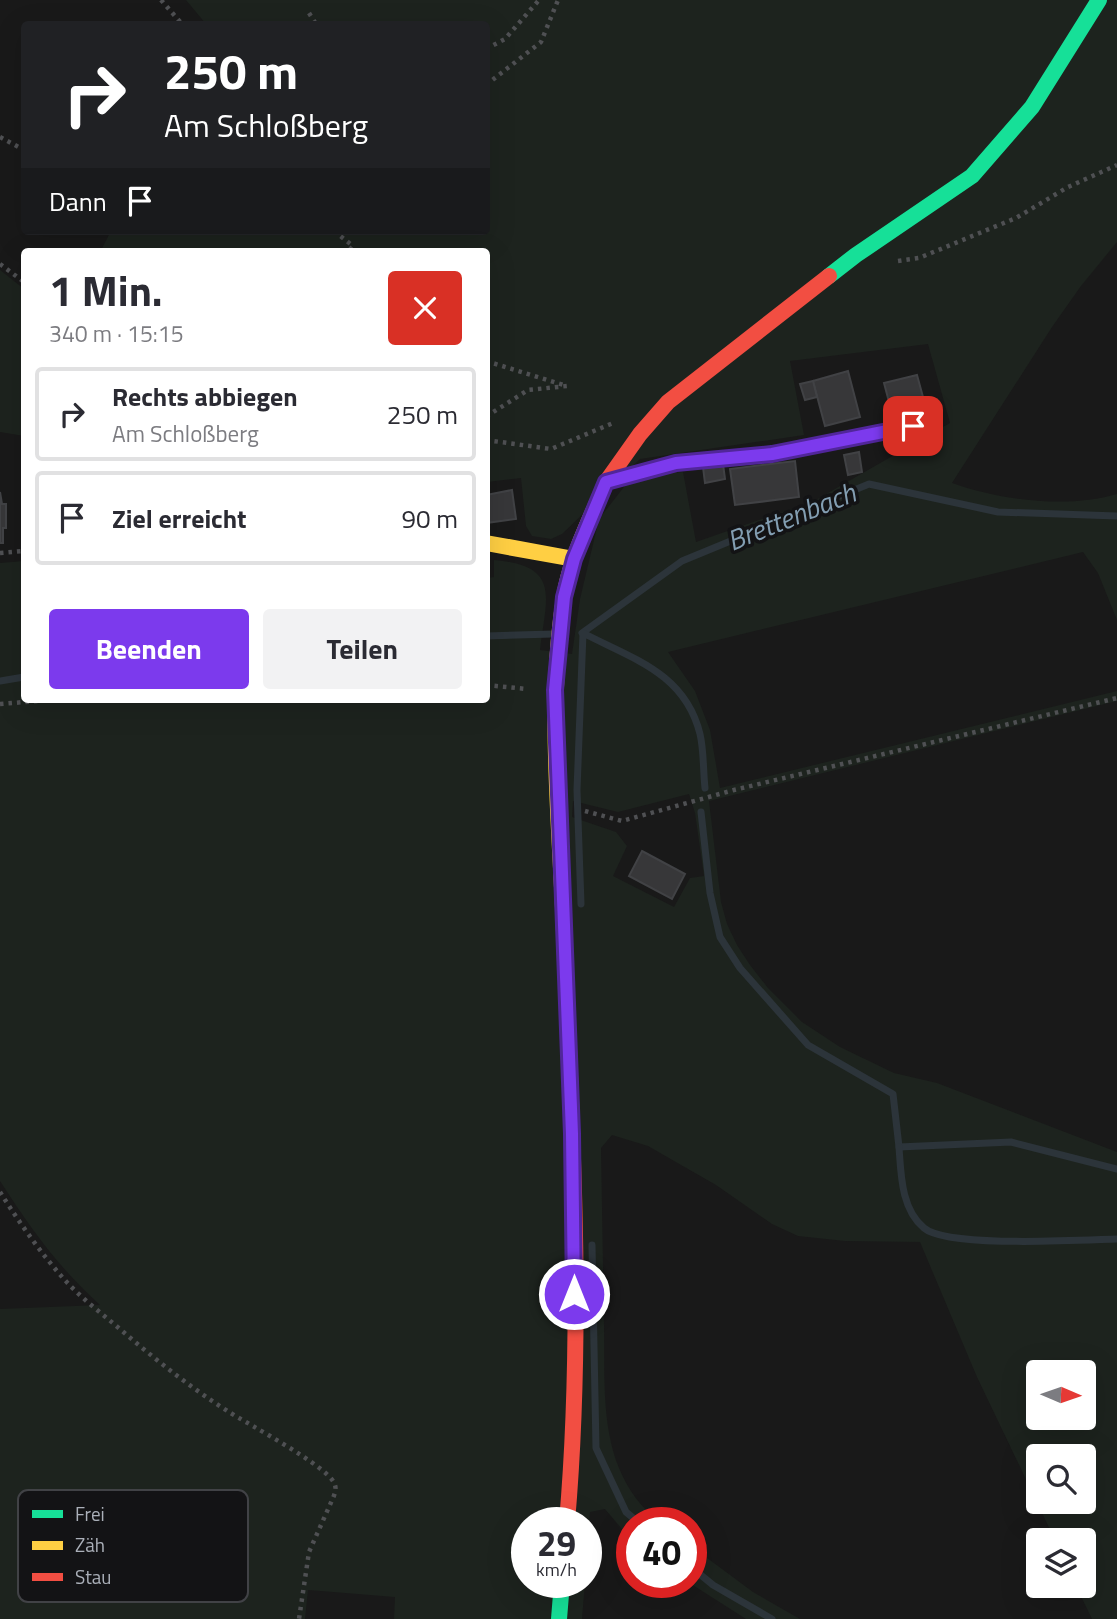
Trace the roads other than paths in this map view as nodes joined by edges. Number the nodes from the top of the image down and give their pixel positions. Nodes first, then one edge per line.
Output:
1 (1099, 0) edge
2 (913, 426) dead end
3 (606, 482) junction
4 (490, 544) edge
5 (574, 559) junction
6 (568, 1507) edge
7 (561, 1598) edge
8 (559, 1619) edge

1 - 3 street
2 - 3 lane
3 - 5 street
4 - 5 street
5 - 6 street
7 - 8 street

